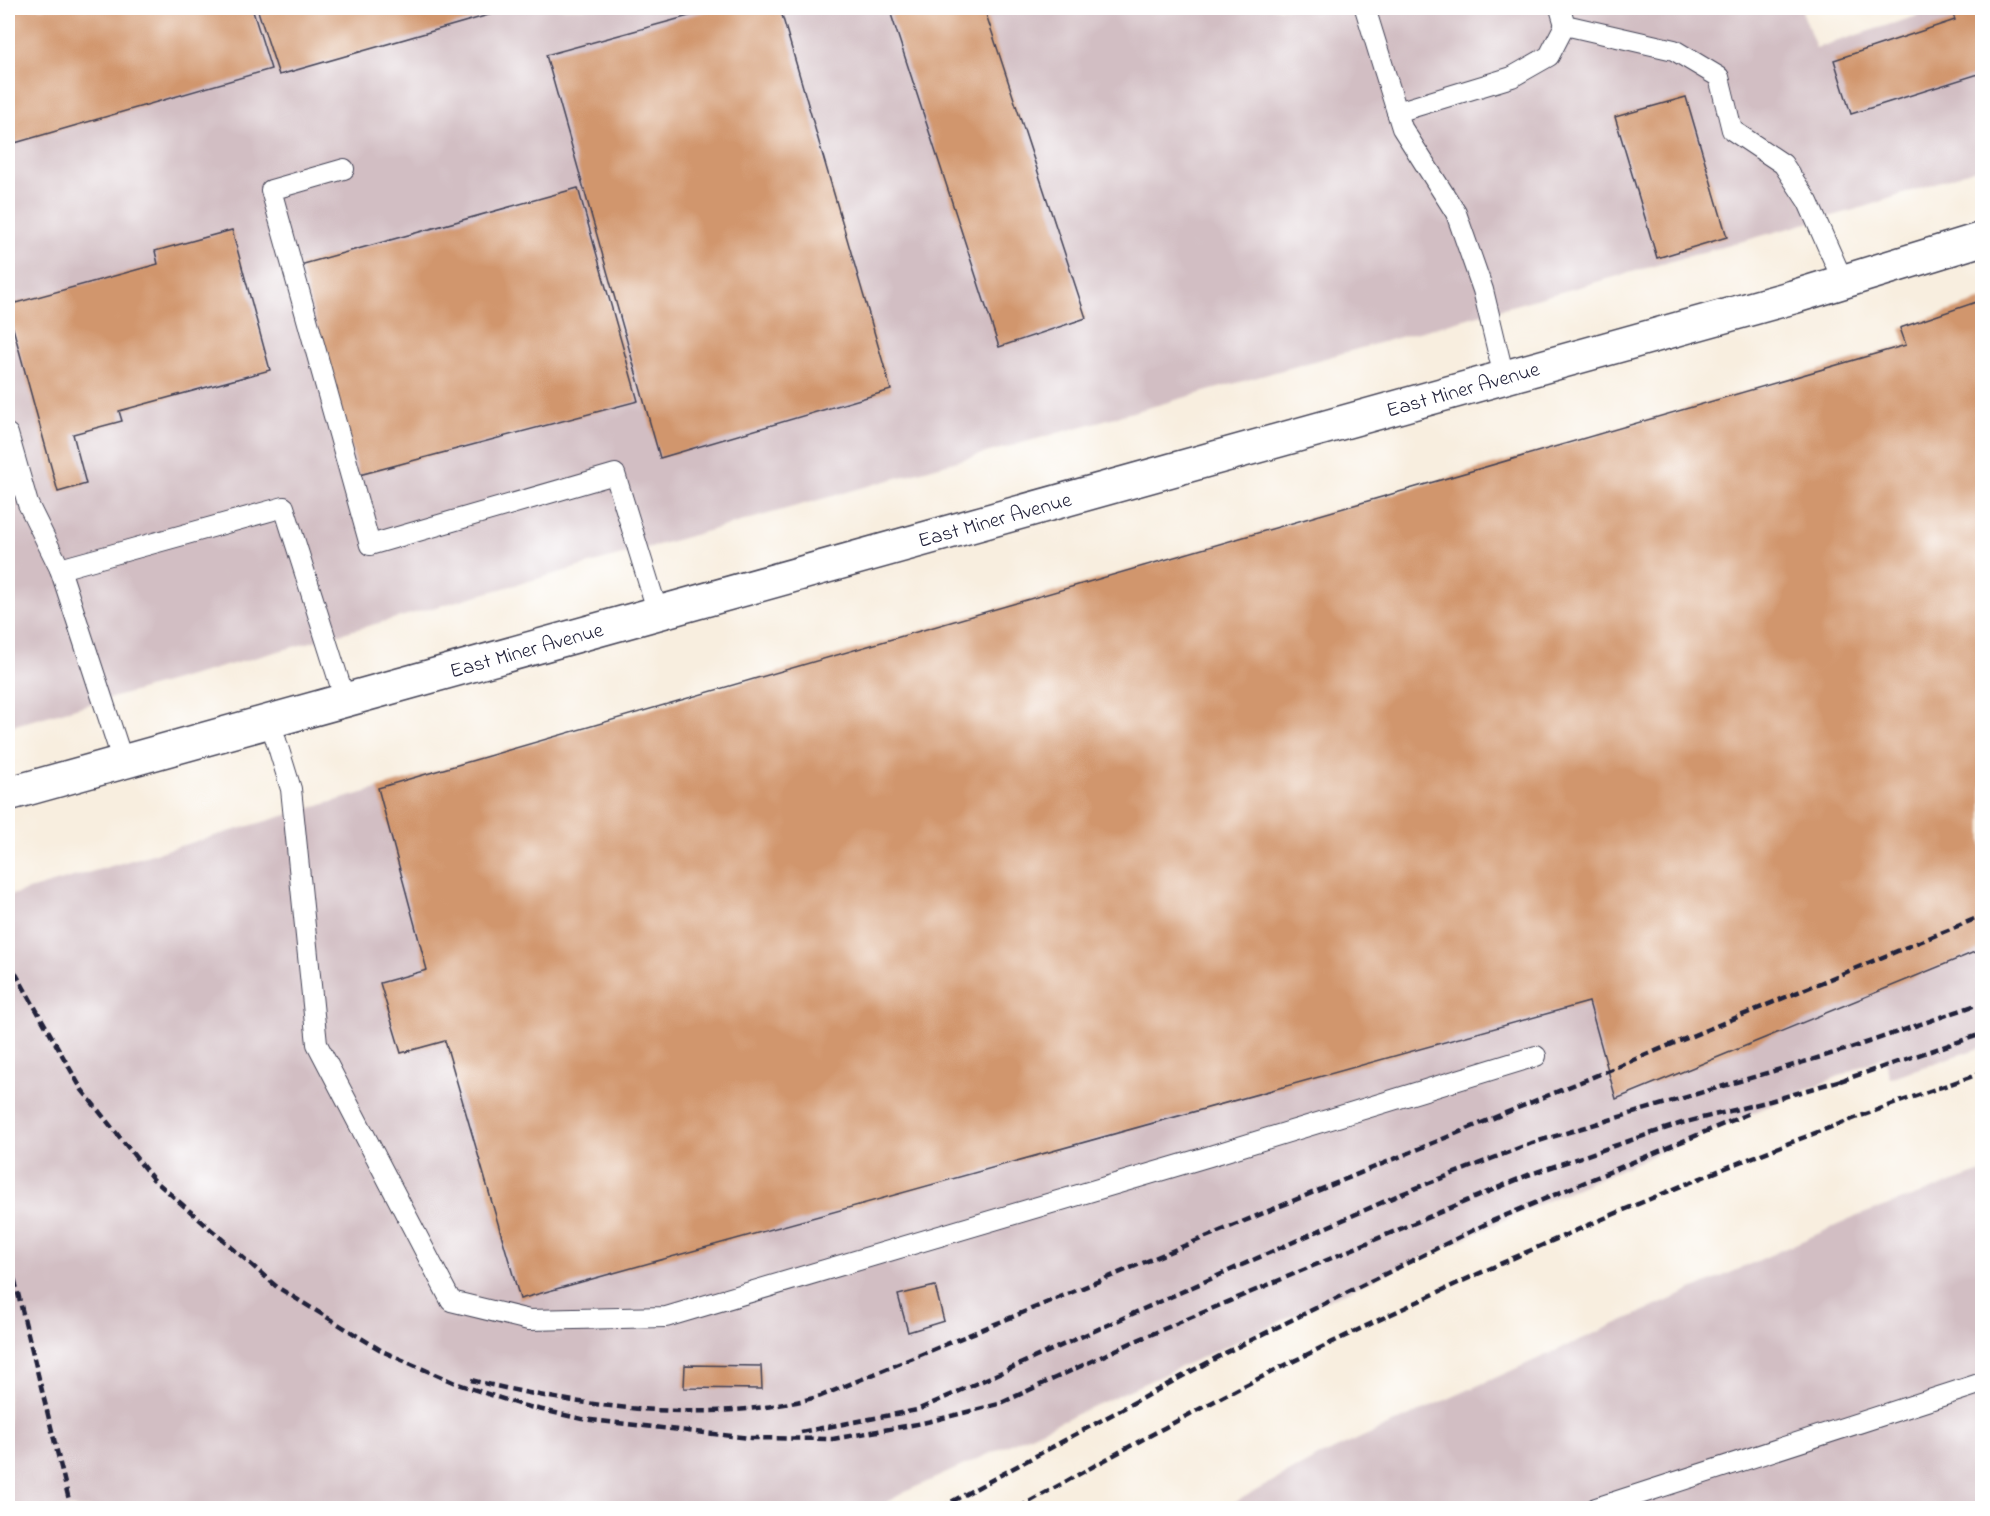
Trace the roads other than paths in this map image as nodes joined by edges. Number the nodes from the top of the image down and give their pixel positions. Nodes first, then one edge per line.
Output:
1 (1365, 8) edge
2 (1563, 16) edge
3 (1397, 112) junction
4 (344, 169) dead end
5 (1983, 239) edge
6 (1843, 281) junction
7 (1503, 377) junction
8 (8, 434) edge
9 (60, 569) junction
10 (658, 613) junction
11 (345, 700) junction
12 (270, 722) junction
13 (123, 762) junction
14 (8, 794) edge
15 (1536, 1056) dead end
16 (1983, 1383) edge
17 (1596, 1509) edge

1 - 3 lane
2 - 3 lane
2 - 6 lane
3 - 7 lane
4 - 10 lane
5 - 6 street, East Miner Avenue
6 - 7 street, East Miner Avenue
7 - 10 street, East Miner Avenue
8 - 9 lane
9 - 11 lane
9 - 13 lane
10 - 11 street, East Miner Avenue
11 - 12 street, East Miner Avenue
12 - 13 street, East Miner Avenue
12 - 15 lane
13 - 14 street, East Miner Avenue
16 - 17 lane

